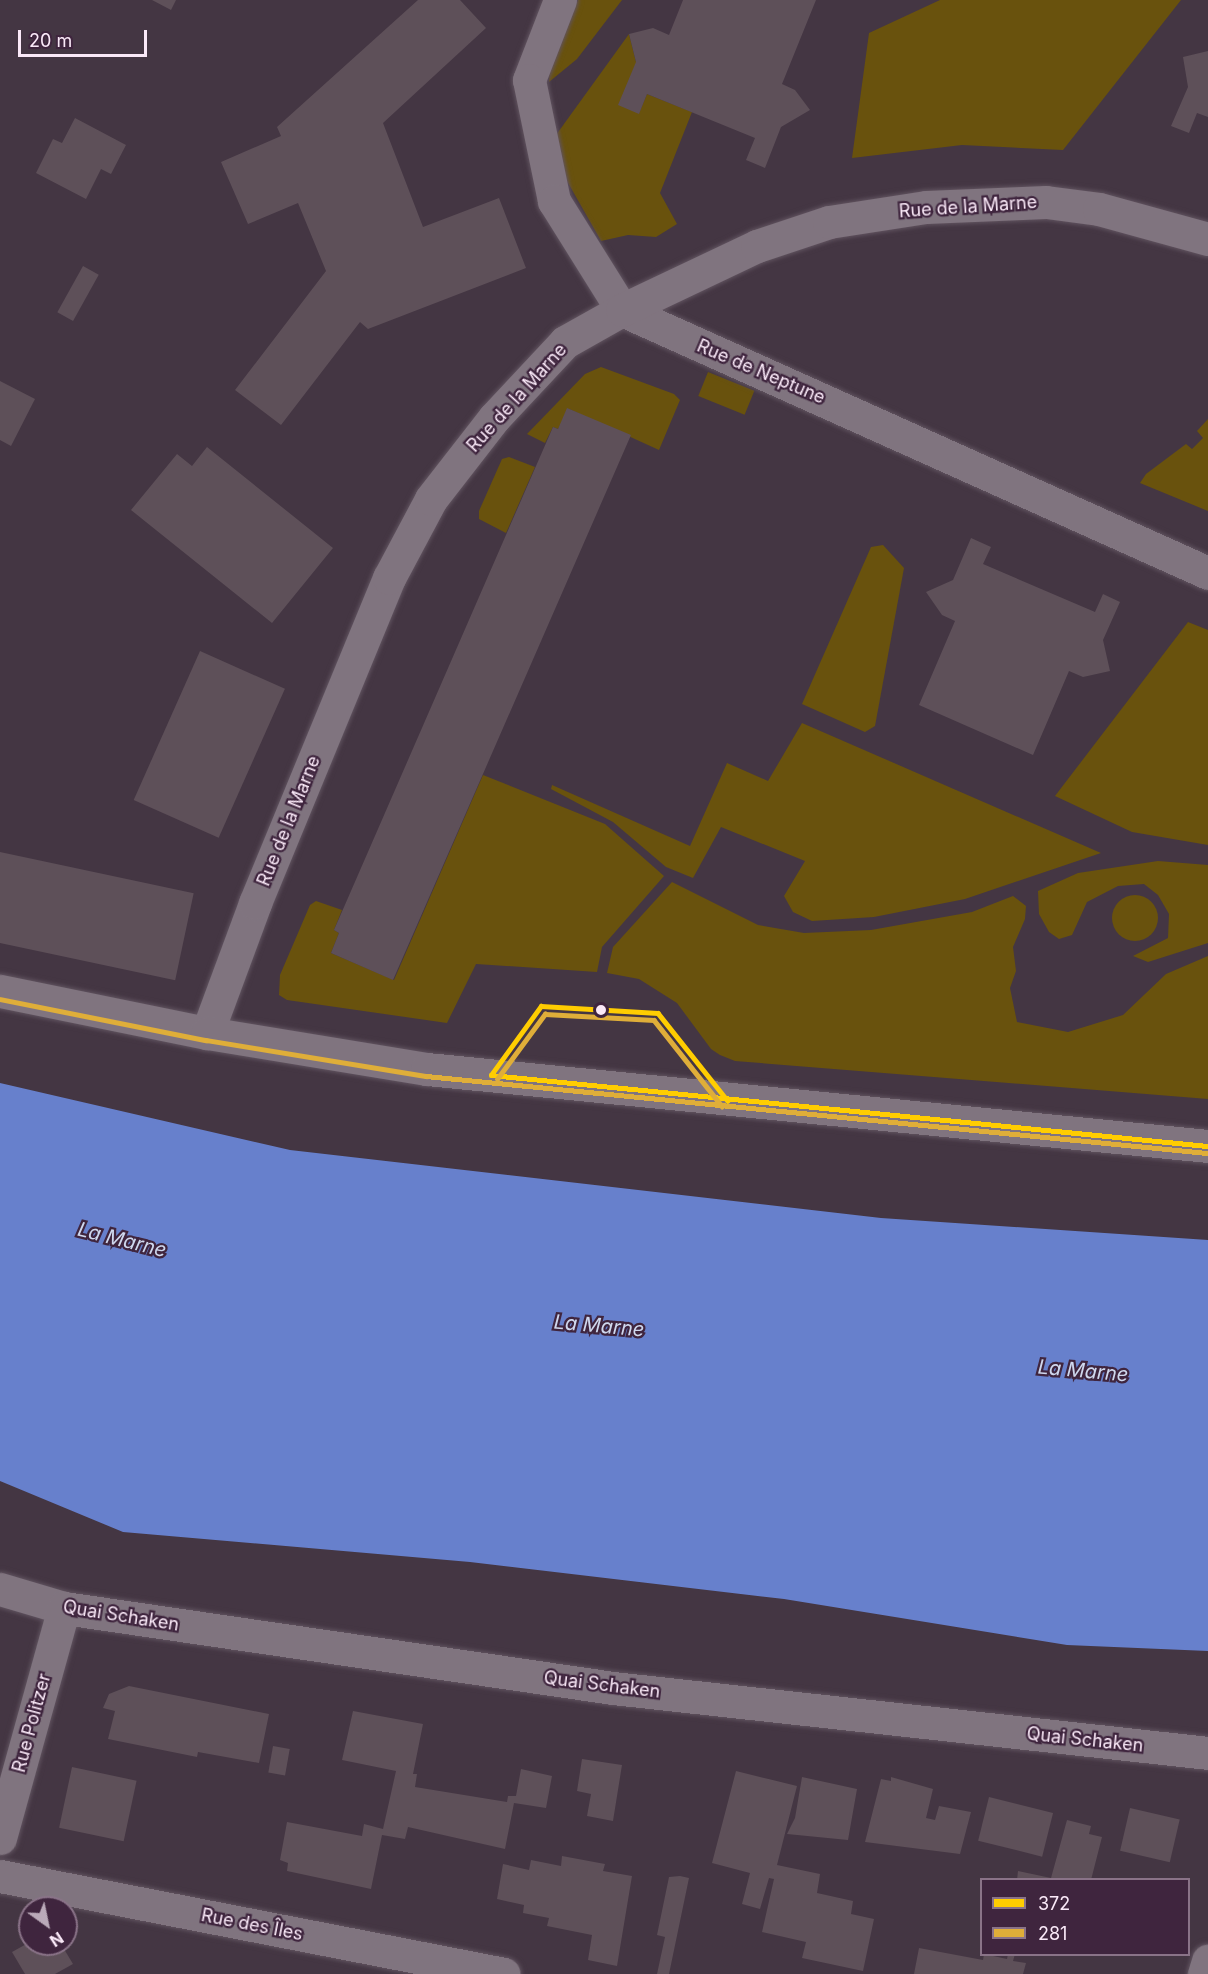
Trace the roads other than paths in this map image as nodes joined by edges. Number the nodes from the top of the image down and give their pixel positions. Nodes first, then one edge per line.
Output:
1 (560, 0) edge
2 (1208, 239) edge
3 (622, 310) junction
4 (1208, 573) edge
5 (0, 991) edge
6 (207, 1033) junction
7 (1208, 1146) edge
8 (0, 1589) edge
9 (64, 1608) junction
10 (1208, 1753) edge
11 (0, 1838) edge
12 (0, 1876) edge
13 (1208, 1961) edge
14 (504, 1974) edge
15 (1204, 1974) edge

1 - 3 street
2 - 3 street, Rue de la Marne
3 - 4 street, Rue de Neptune
3 - 6 street, Rue de la Marne
5 - 6 street
6 - 7 street
8 - 9 street, Quai Schaken
9 - 10 street, Quai Schaken
9 - 11 street, Rue Politzer
12 - 14 street, Rue des Îles
13 - 15 street

